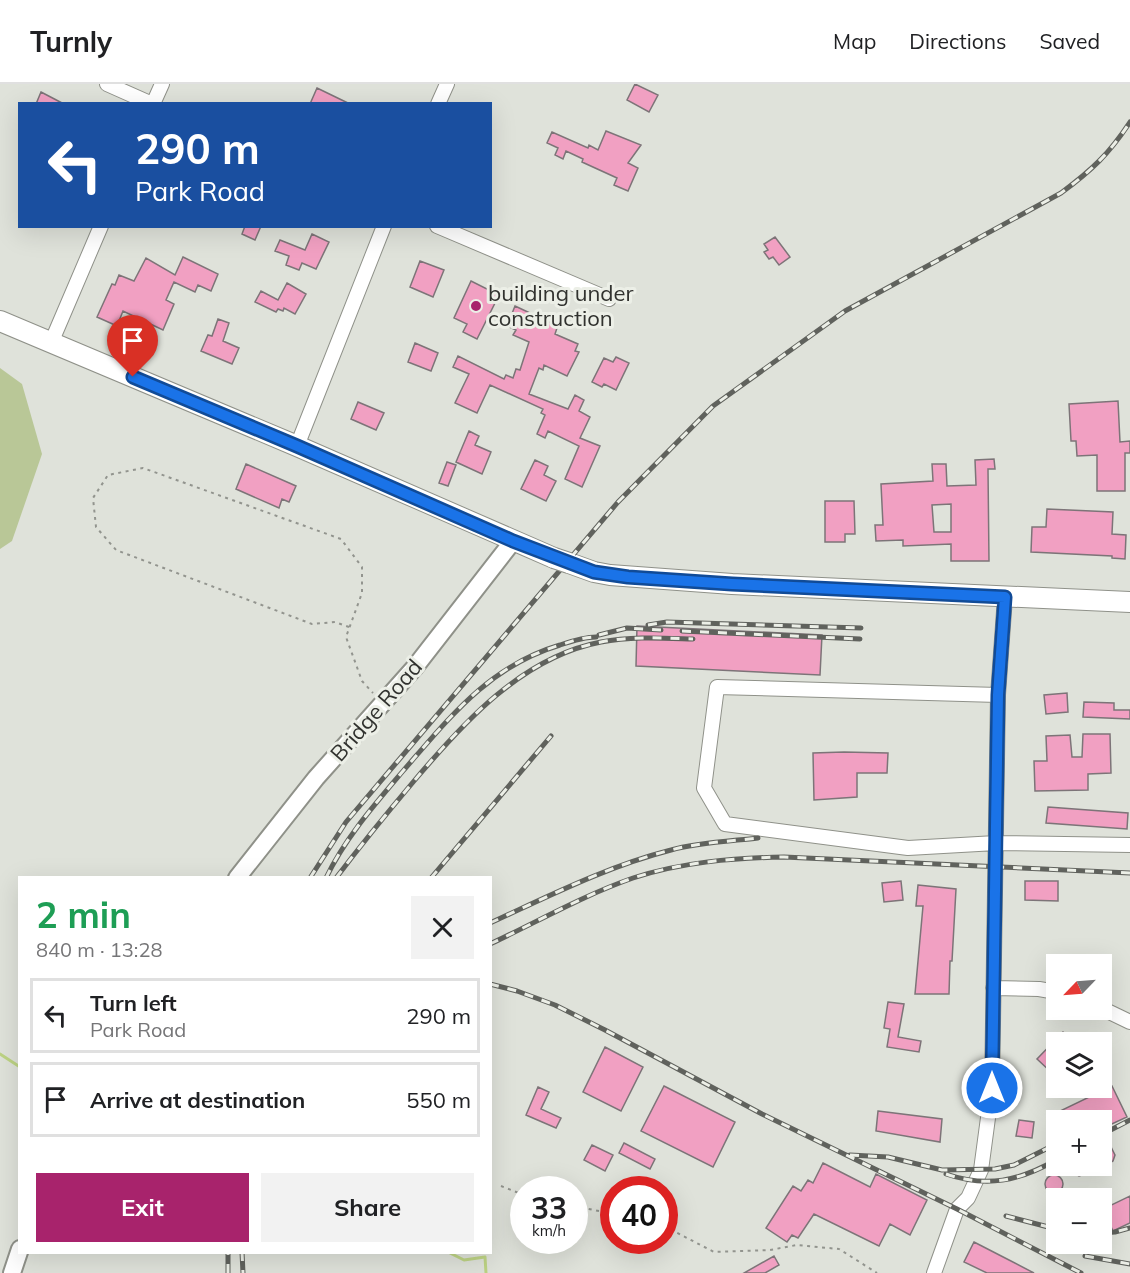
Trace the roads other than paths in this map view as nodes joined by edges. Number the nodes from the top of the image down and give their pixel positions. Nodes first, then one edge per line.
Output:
1 (107, 84) edge
2 (162, 84) edge
3 (447, 84) edge
4 (148, 102) edge
5 (154, 102) edge
6 (439, 102) edge
7 (100, 228) edge
8 (383, 228) edge
9 (442, 228) edge
10 (609, 299) dead end
11 (0, 321) edge
12 (51, 343) junction
13 (297, 446) junction
14 (513, 541) junction
15 (1005, 597) junction
16 (1130, 602) edge
17 (998, 695) junction
18 (996, 843) junction
19 (1130, 845) edge
20 (239, 876) edge
21 (993, 988) junction
22 (1046, 990) edge
23 (1112, 1013) edge
24 (1130, 1022) edge
25 (18, 1254) edge
26 (12, 1273) edge
27 (934, 1273) edge

1 - 4 street
2 - 5 street
3 - 6 street
7 - 12 street
8 - 13 street
9 - 10 street
11 - 12 highway
12 - 13 highway
13 - 14 highway
14 - 15 highway
14 - 20 main road, Bridge Road
15 - 16 highway
15 - 17 street
17 - 18 street
17 - 18 street
18 - 19 street
18 - 21 street
21 - 22 street
21 - 27 street
23 - 24 street
25 - 26 main road

